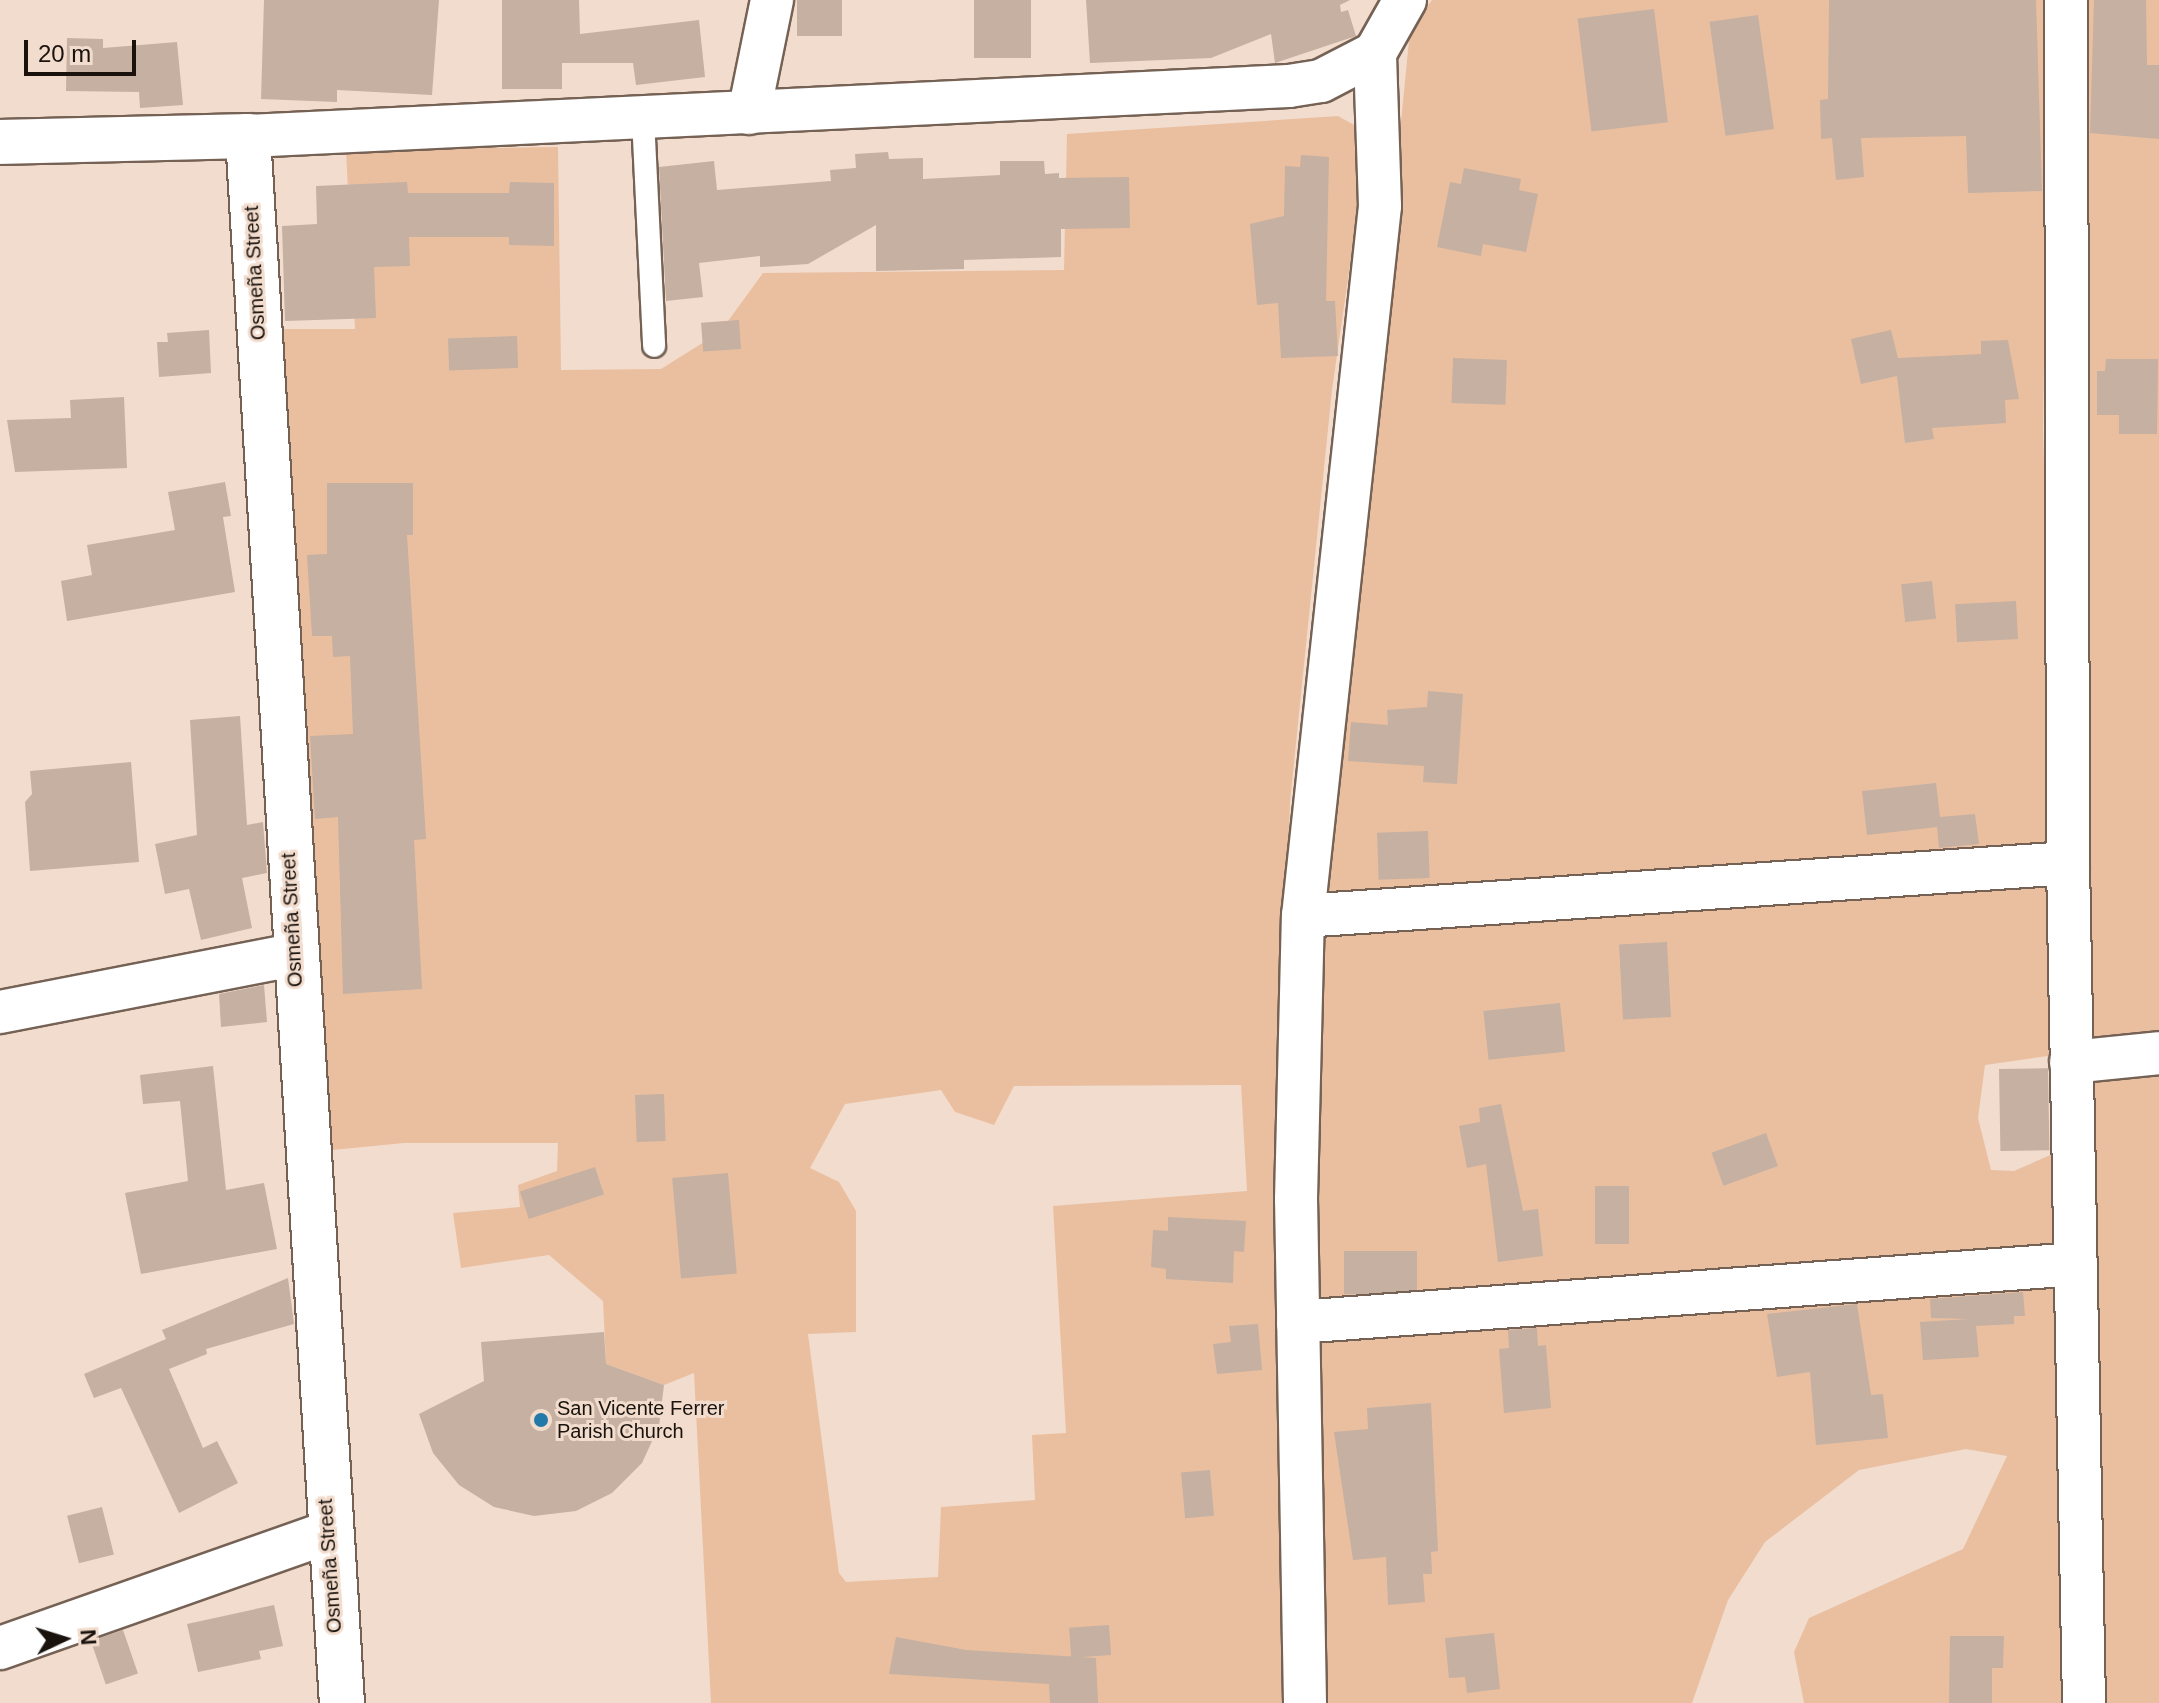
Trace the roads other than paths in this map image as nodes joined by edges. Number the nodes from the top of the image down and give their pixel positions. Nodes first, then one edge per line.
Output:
1 (772, 0) edge
2 (1405, 0) edge
3 (2066, 0) edge
4 (1375, 53) junction
5 (749, 113) junction
6 (643, 118) junction
7 (248, 136) junction
8 (0, 142) edge
9 (654, 346) dead end
10 (2068, 863) junction
11 (1303, 916) junction
12 (294, 955) junction
13 (0, 1012) edge
14 (2159, 1053) edge
15 (2071, 1062) junction
16 (2076, 1264) junction
17 (1298, 1322) junction
18 (327, 1533) junction
19 (0, 1648) edge
20 (342, 1703) edge
21 (1305, 1703) edge
22 (2084, 1703) edge

1 - 5 street
2 - 4 street
3 - 10 street
4 - 5 street
4 - 11 street
5 - 6 street
6 - 7 street
6 - 9 lane
7 - 8 main road
7 - 12 main road, Osmeña Street
10 - 11 street
10 - 15 street
11 - 17 street
12 - 13 street
12 - 18 main road, Osmeña Street
14 - 15 street
15 - 16 street
16 - 17 street
16 - 22 street
17 - 21 street
18 - 19 street
18 - 20 main road, Osmeña Street

